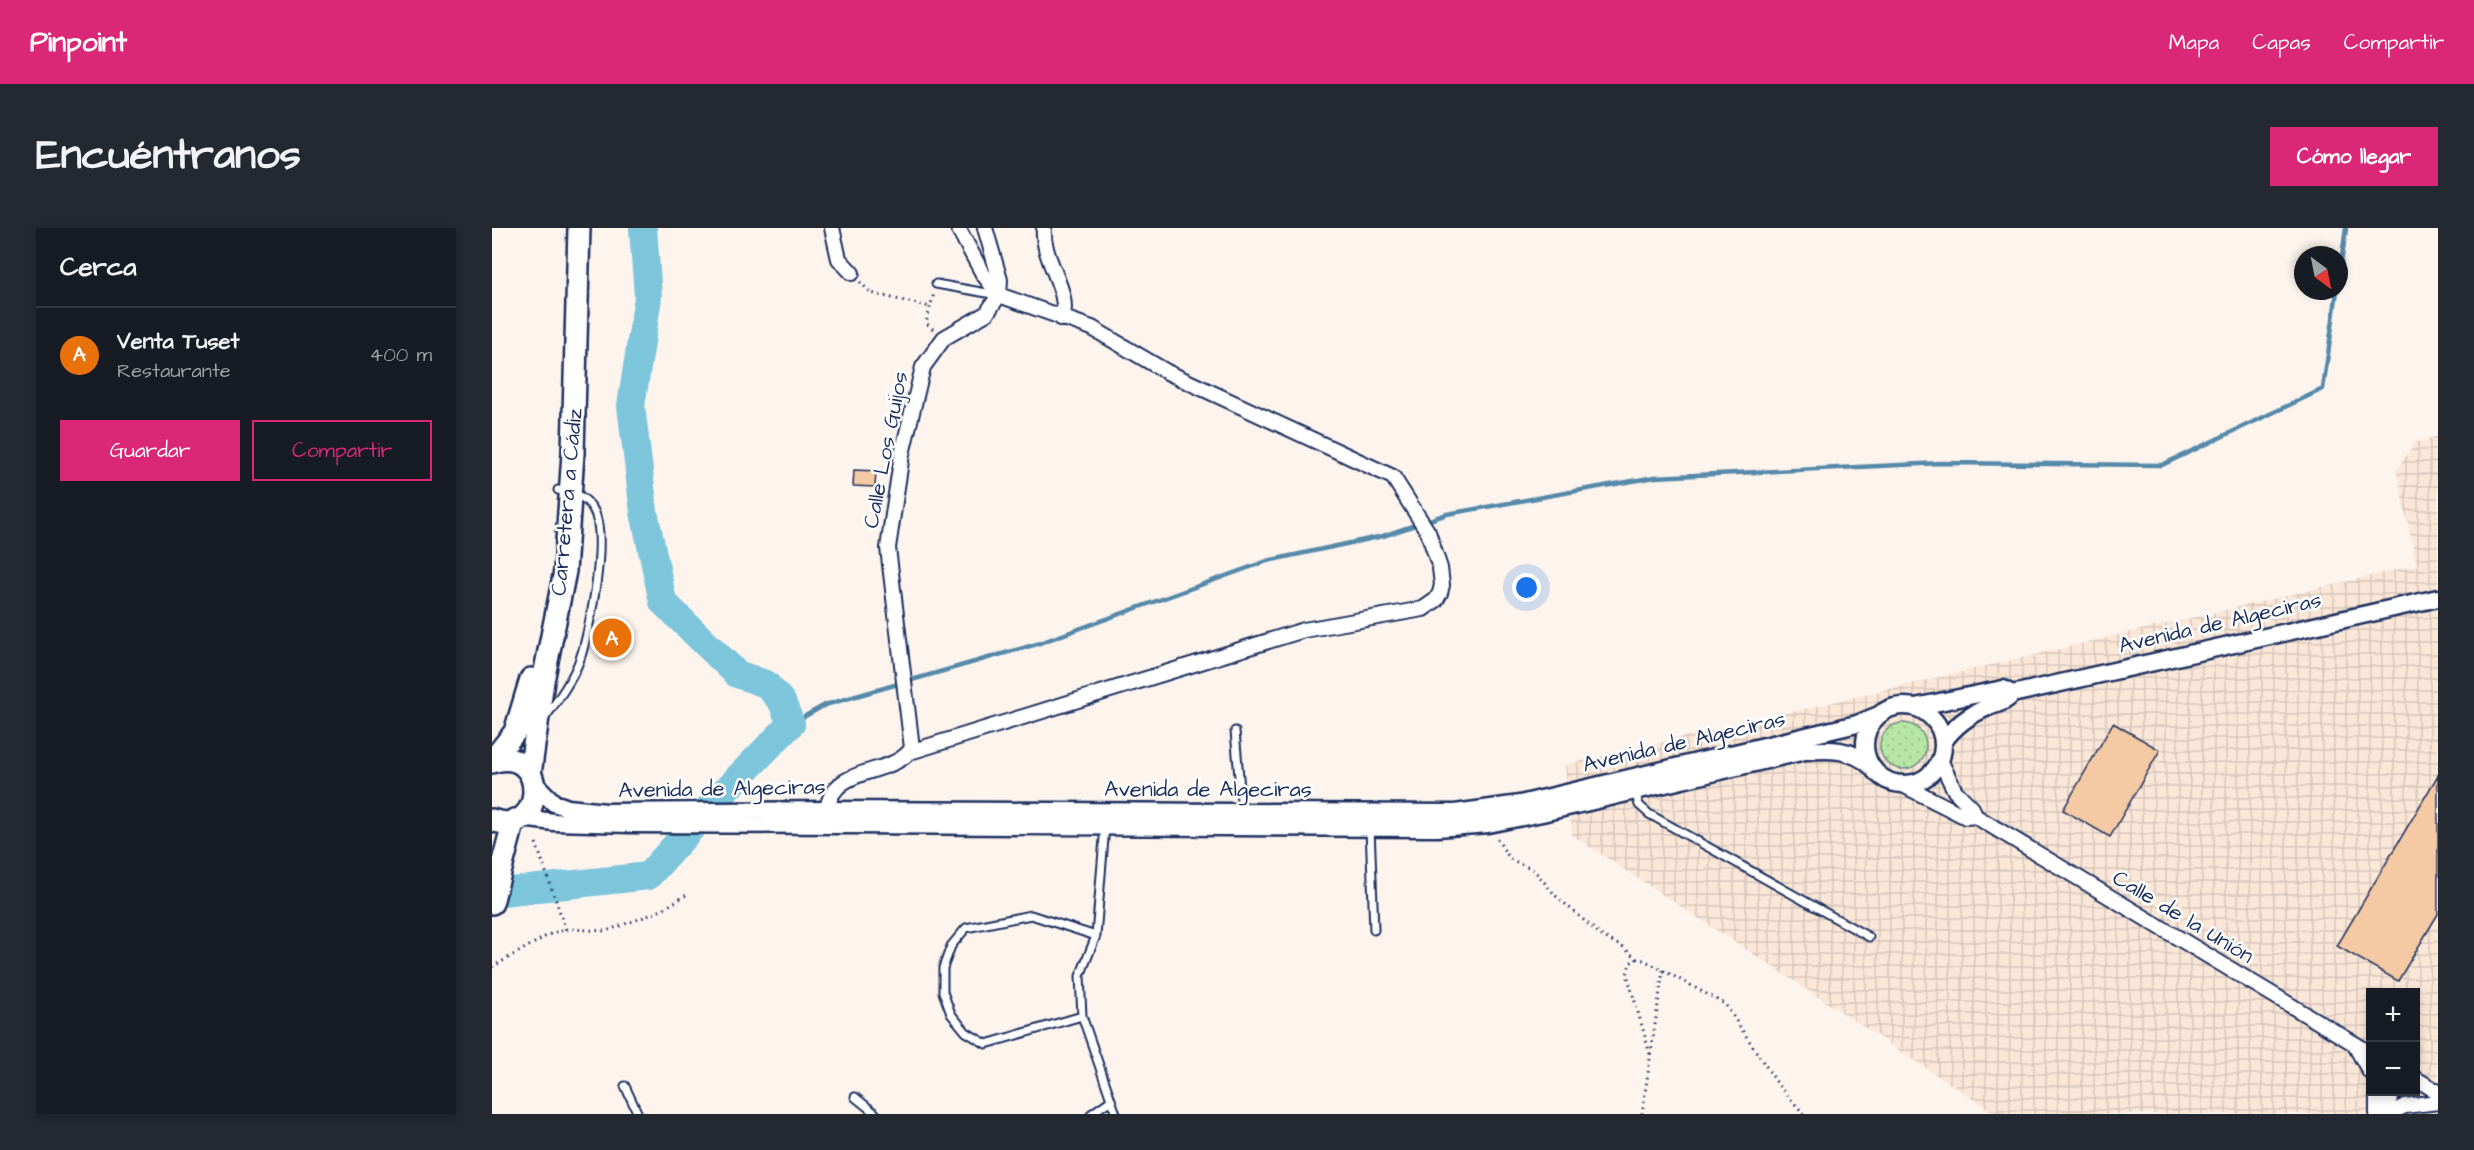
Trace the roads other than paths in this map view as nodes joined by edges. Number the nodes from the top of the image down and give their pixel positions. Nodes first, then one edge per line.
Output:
1 (567, 228) edge
2 (579, 228) edge
3 (832, 228) edge
4 (958, 228) edge
5 (985, 228) edge
6 (1044, 228) edge
7 (852, 273) road end
8 (936, 284) road end
9 (999, 295) junction
10 (1062, 319) junction
11 (564, 491) junction
12 (2438, 598) edge
13 (2012, 694) junction
14 (1915, 707) junction
15 (1879, 715) junction
16 (1235, 730) dead end
17 (534, 734) junction
18 (1944, 742) junction
19 (910, 752) junction
20 (1940, 760) junction
21 (492, 761) edge
22 (1871, 766) junction
23 (532, 779) junction
24 (1903, 785) junction
25 (1635, 791) junction
26 (827, 810) junction
27 (1242, 812) junction
28 (1975, 816) junction
29 (746, 817) junction
30 (631, 818) junction
31 (518, 819) junction
32 (492, 820) edge
33 (797, 824) junction
34 (1105, 826) junction
35 (1371, 828) junction
36 (492, 903) edge
37 (1374, 930) dead end
38 (1096, 936) junction
39 (1869, 937) dead end
40 (1082, 1016) junction
41 (2353, 1043) junction
42 (2366, 1051) edge
43 (2366, 1065) edge
44 (2420, 1082) edge
45 (625, 1086) dead end
46 (2438, 1092) edge
47 (855, 1096) dead end
48 (2377, 1096) edge
49 (2391, 1096) edge
50 (1111, 1100) junction
51 (2438, 1102) edge
52 (638, 1114) edge
53 (876, 1114) edge
54 (1091, 1114) edge
55 (1116, 1114) edge
56 (2379, 1114) edge
57 (2388, 1114) edge

1 - 11 highway, Carretera a Cádiz
2 - 11 highway, Carretera a Cádiz
3 - 7 street
4 - 9 street
5 - 9 street
6 - 10 street
8 - 9 lane
9 - 10 street
9 - 19 street, Calle Los Guijos
10 - 19 street
11 - 17 highway, Carretera a Cádiz
11 - 17 lane
11 - 21 highway, Carretera a Cádiz
12 - 13 street, Avenida de Algeciras
13 - 14 street, Avenida de Algeciras
13 - 18 street, Avenida de Algeciras
14 - 15 street
14 - 18 street
15 - 22 street
15 - 27 street, Avenida de Algeciras
16 - 27 lane
17 - 23 highway, Carretera a Cádiz
18 - 20 street
19 - 26 street
20 - 24 street
20 - 28 street, Calle de la Unión
21 - 23 highway
22 - 24 street
22 - 25 street, Avenida de Algeciras
23 - 30 street, Avenida de Algeciras
23 - 31 highway, Carretera a Cádiz
24 - 28 street, Calle de la Unión
25 - 35 street, Avenida de Algeciras
25 - 39 lane
26 - 27 street, Avenida de Algeciras
26 - 29 street, Avenida de Algeciras
26 - 33 street
28 - 41 street, Calle de la Unión
29 - 30 street, Avenida de Algeciras
29 - 33 street, Avenida de Algeciras
30 - 31 street, Avenida de Algeciras
31 - 32 highway
31 - 36 highway, Carretera a Cádiz
33 - 34 street, Avenida de Algeciras
34 - 35 street, Avenida de Algeciras
34 - 38 lane
35 - 37 lane
38 - 40 lane
38 - 40 lane
40 - 50 lane
41 - 42 street, Calle de la Unión
41 - 43 street
44 - 46 street
45 - 52 lane
47 - 53 lane
48 - 56 street
49 - 56 street
50 - 54 lane
50 - 55 lane
51 - 57 street

